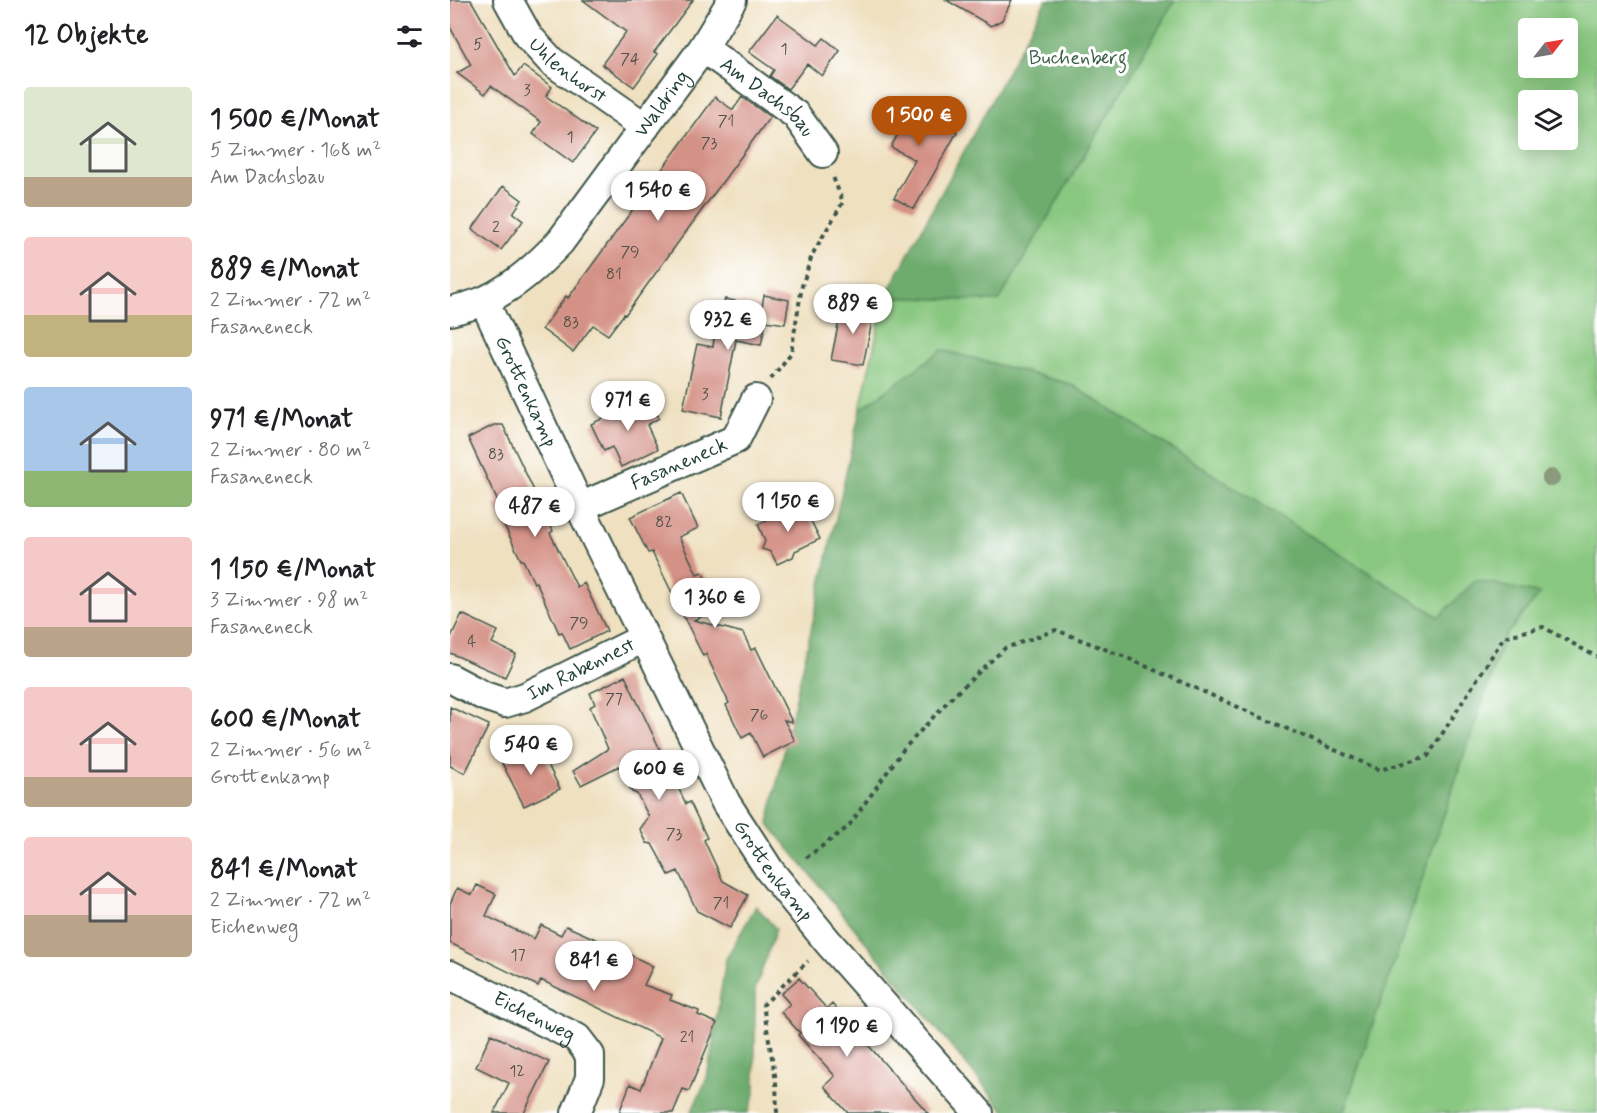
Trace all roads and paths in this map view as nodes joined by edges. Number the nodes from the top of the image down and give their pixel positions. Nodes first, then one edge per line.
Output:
1 (508, 0) edge
2 (732, 0) edge
3 (703, 48) junction
4 (645, 127) junction
5 (823, 153) joint
6 (484, 301) junction
7 (450, 311) edge
8 (756, 399) joint
9 (580, 507) junction
10 (644, 638) junction
11 (1597, 657) edge
12 (450, 678) edge
13 (806, 858) dead end
14 (828, 942) junction
15 (450, 975) edge
16 (576, 1113) edge
17 (777, 1113) edge
18 (979, 1113) edge

1 - 4 street, Uhlenhorst
2 - 3 street, Waldring
3 - 4 street, Waldring
3 - 5 street, Am Dachsbau
4 - 6 street, Waldring
5 - 8 path
6 - 7 street, Waldring
6 - 9 street, Grottenkamp
8 - 9 street, Fasaneneck
9 - 10 street, Grottenkamp
10 - 12 street, Im Rabennest
10 - 14 street, Grottenkamp
11 - 13 path
14 - 17 path
14 - 18 street, Grottenkamp
15 - 16 street, Eichenweg

